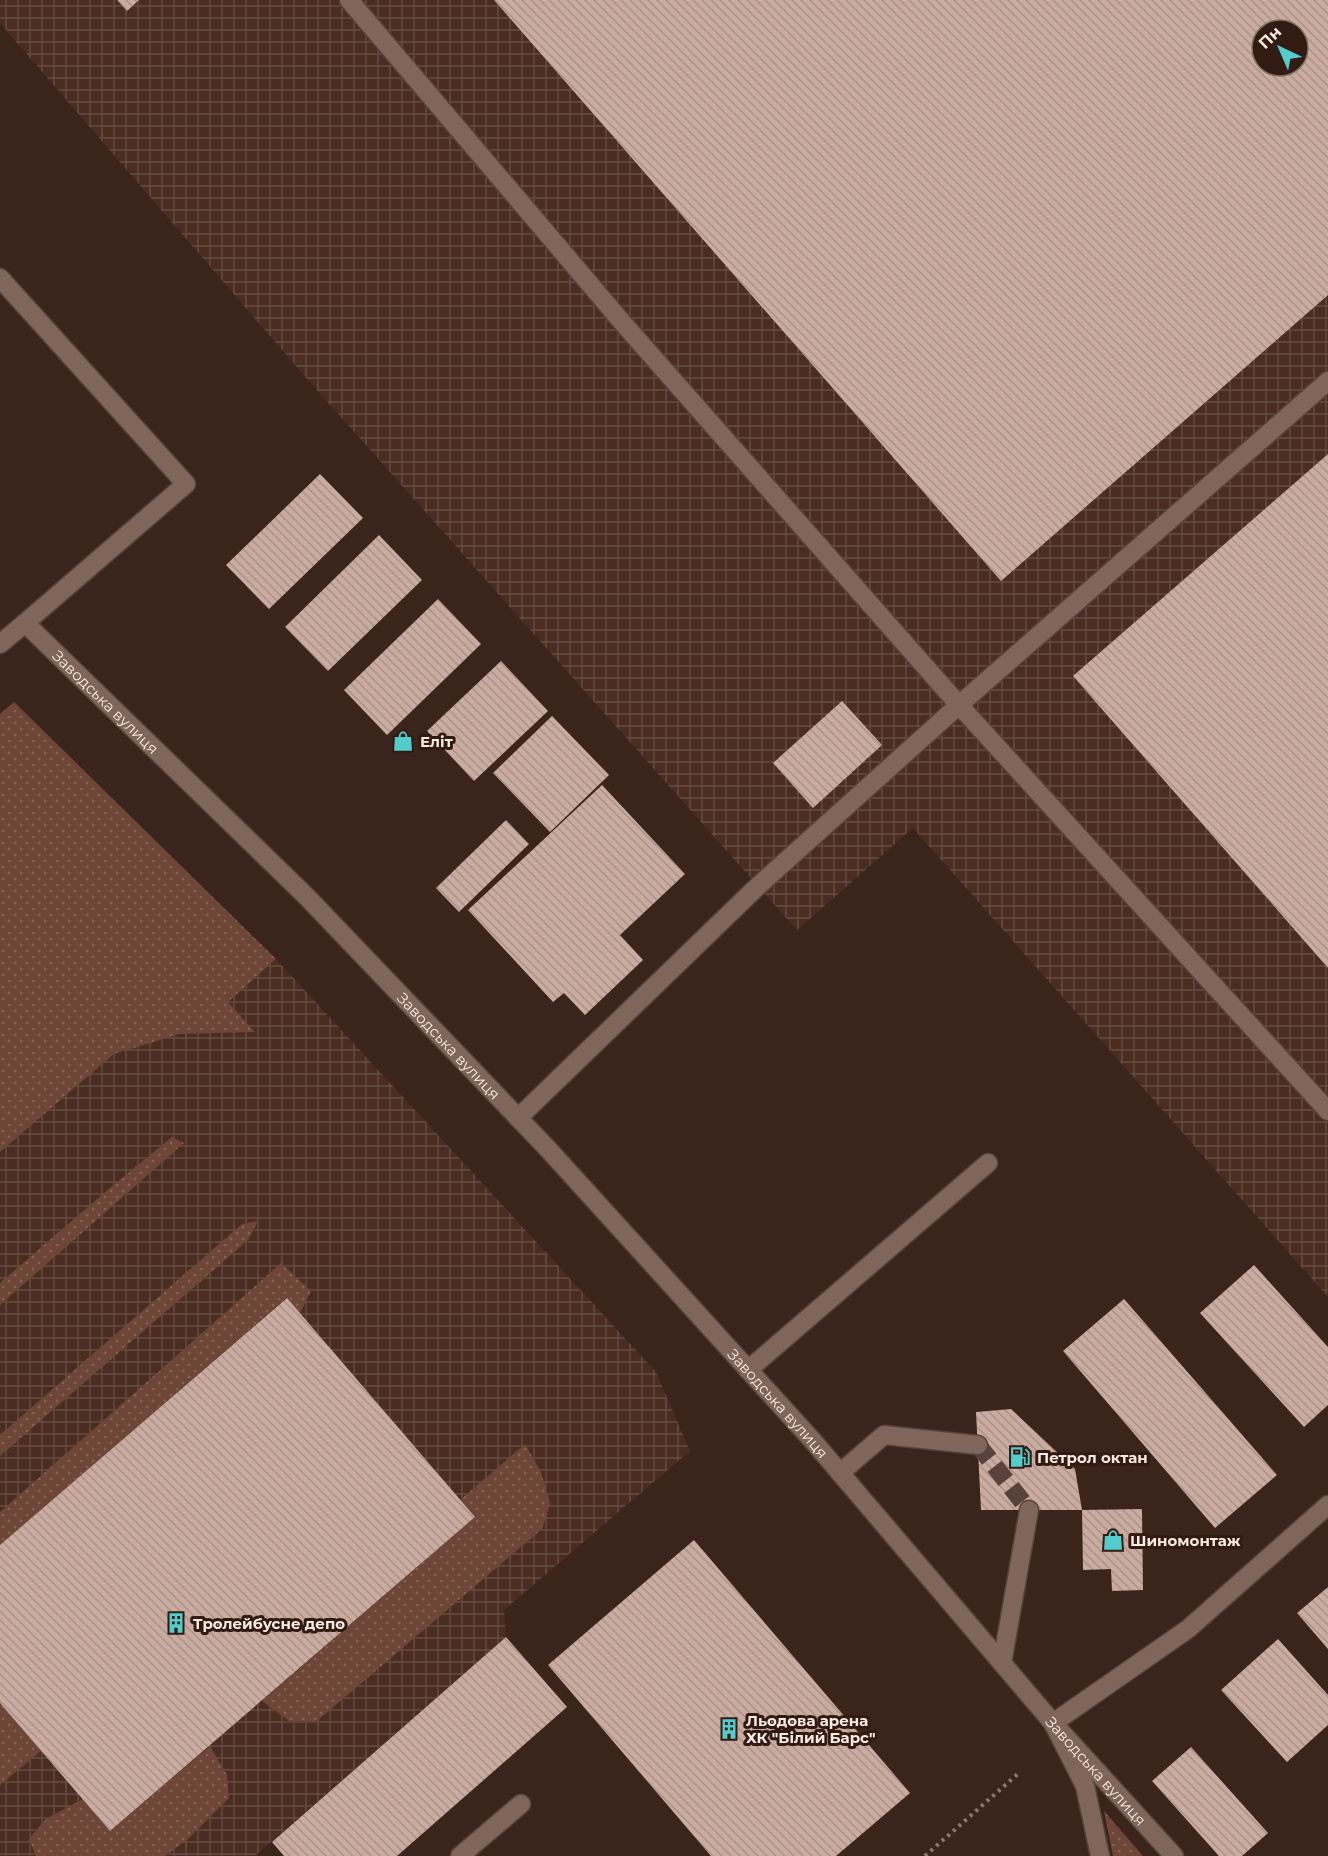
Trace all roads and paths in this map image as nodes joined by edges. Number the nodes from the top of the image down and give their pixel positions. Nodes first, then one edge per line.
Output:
1 (349, 0) edge
2 (0, 278) edge
3 (1328, 381) edge
4 (25, 623) junction
5 (0, 644) edge
6 (959, 705) junction
7 (1328, 1112) edge
8 (518, 1118) junction
9 (988, 1163) dead end
10 (748, 1370) junction
11 (978, 1445) dead end
12 (840, 1473) junction
13 (1328, 1505) edge
14 (1029, 1510) dead end
15 (1002, 1663) junction
16 (1053, 1723) junction
17 (1020, 1772) dead end
18 (521, 1804) dead end
19 (459, 1856) edge
20 (925, 1856) edge
21 (1100, 1856) edge
22 (1174, 1856) edge

1 - 6 street
2 - 4 street
3 - 6 street
4 - 5 street
4 - 8 street, Заводська вулиця
6 - 7 street
6 - 8 street
8 - 10 street, Заводська вулиця
9 - 10 street
10 - 12 street, Заводська вулиця
11 - 12 street
12 - 15 street, Заводська вулиця
13 - 16 street
14 - 15 street
15 - 16 street, Заводська вулиця
16 - 21 street
16 - 22 street, Заводська вулиця
17 - 20 path
18 - 19 street

